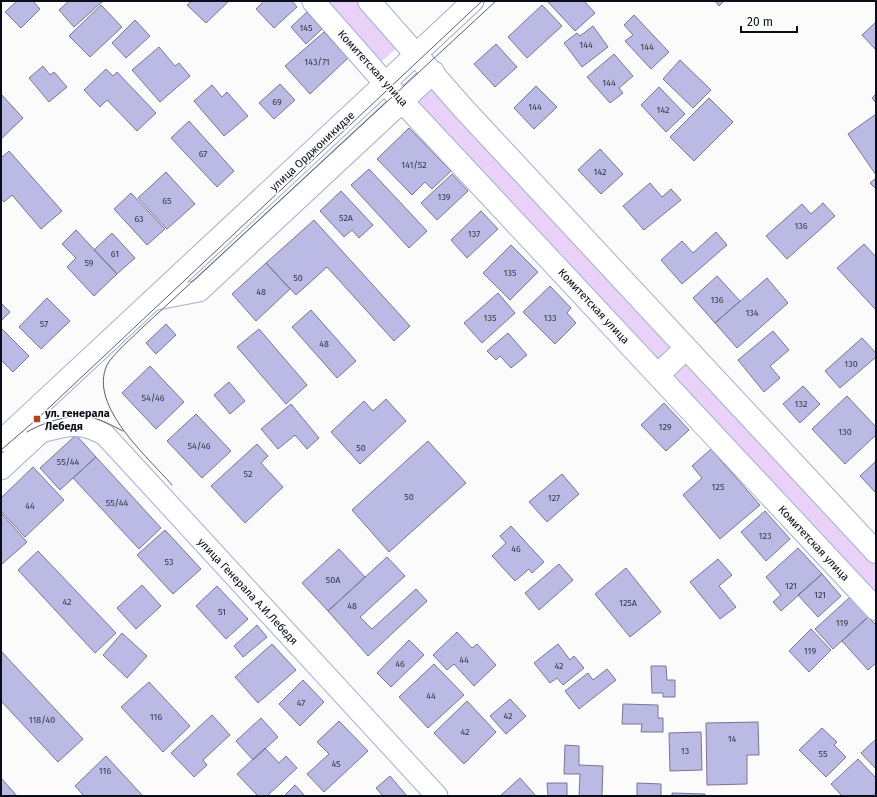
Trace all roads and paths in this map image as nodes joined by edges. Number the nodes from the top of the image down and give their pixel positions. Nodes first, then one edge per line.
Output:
1 (313, 1) edge
2 (369, 1) edge
3 (473, 1) edge
4 (416, 53) junction
5 (434, 72) junction
6 (385, 83) junction
7 (403, 101) junction
8 (152, 300) junction
9 (686, 348) junction
10 (658, 375) junction
11 (61, 385) junction
12 (41, 432) junction
13 (1, 441) edge
14 (1, 469) edge
15 (876, 552) edge
16 (876, 609) edge
17 (437, 796) edge

1 - 6 street, Комитетская улица
2 - 4 street
3 - 4 street, улица Орджоникидзе
4 - 5 street
4 - 6 street, улица Орджоникидзе
5 - 7 street
5 - 9 street
6 - 7 street, Комитетская улица
6 - 8 street, улица Орджоникидзе
7 - 8 street
7 - 10 street, Комитетская улица
8 - 11 street, улица Орджоникидзе
9 - 10 street
9 - 15 street
10 - 16 street, Комитетская улица
11 - 12 street, улица Орджоникидзе
11 - 13 street, улица Орджоникидзе
12 - 14 street, улица Орджоникидзе
12 - 17 street, улица Генерала А.И.Лебедя

